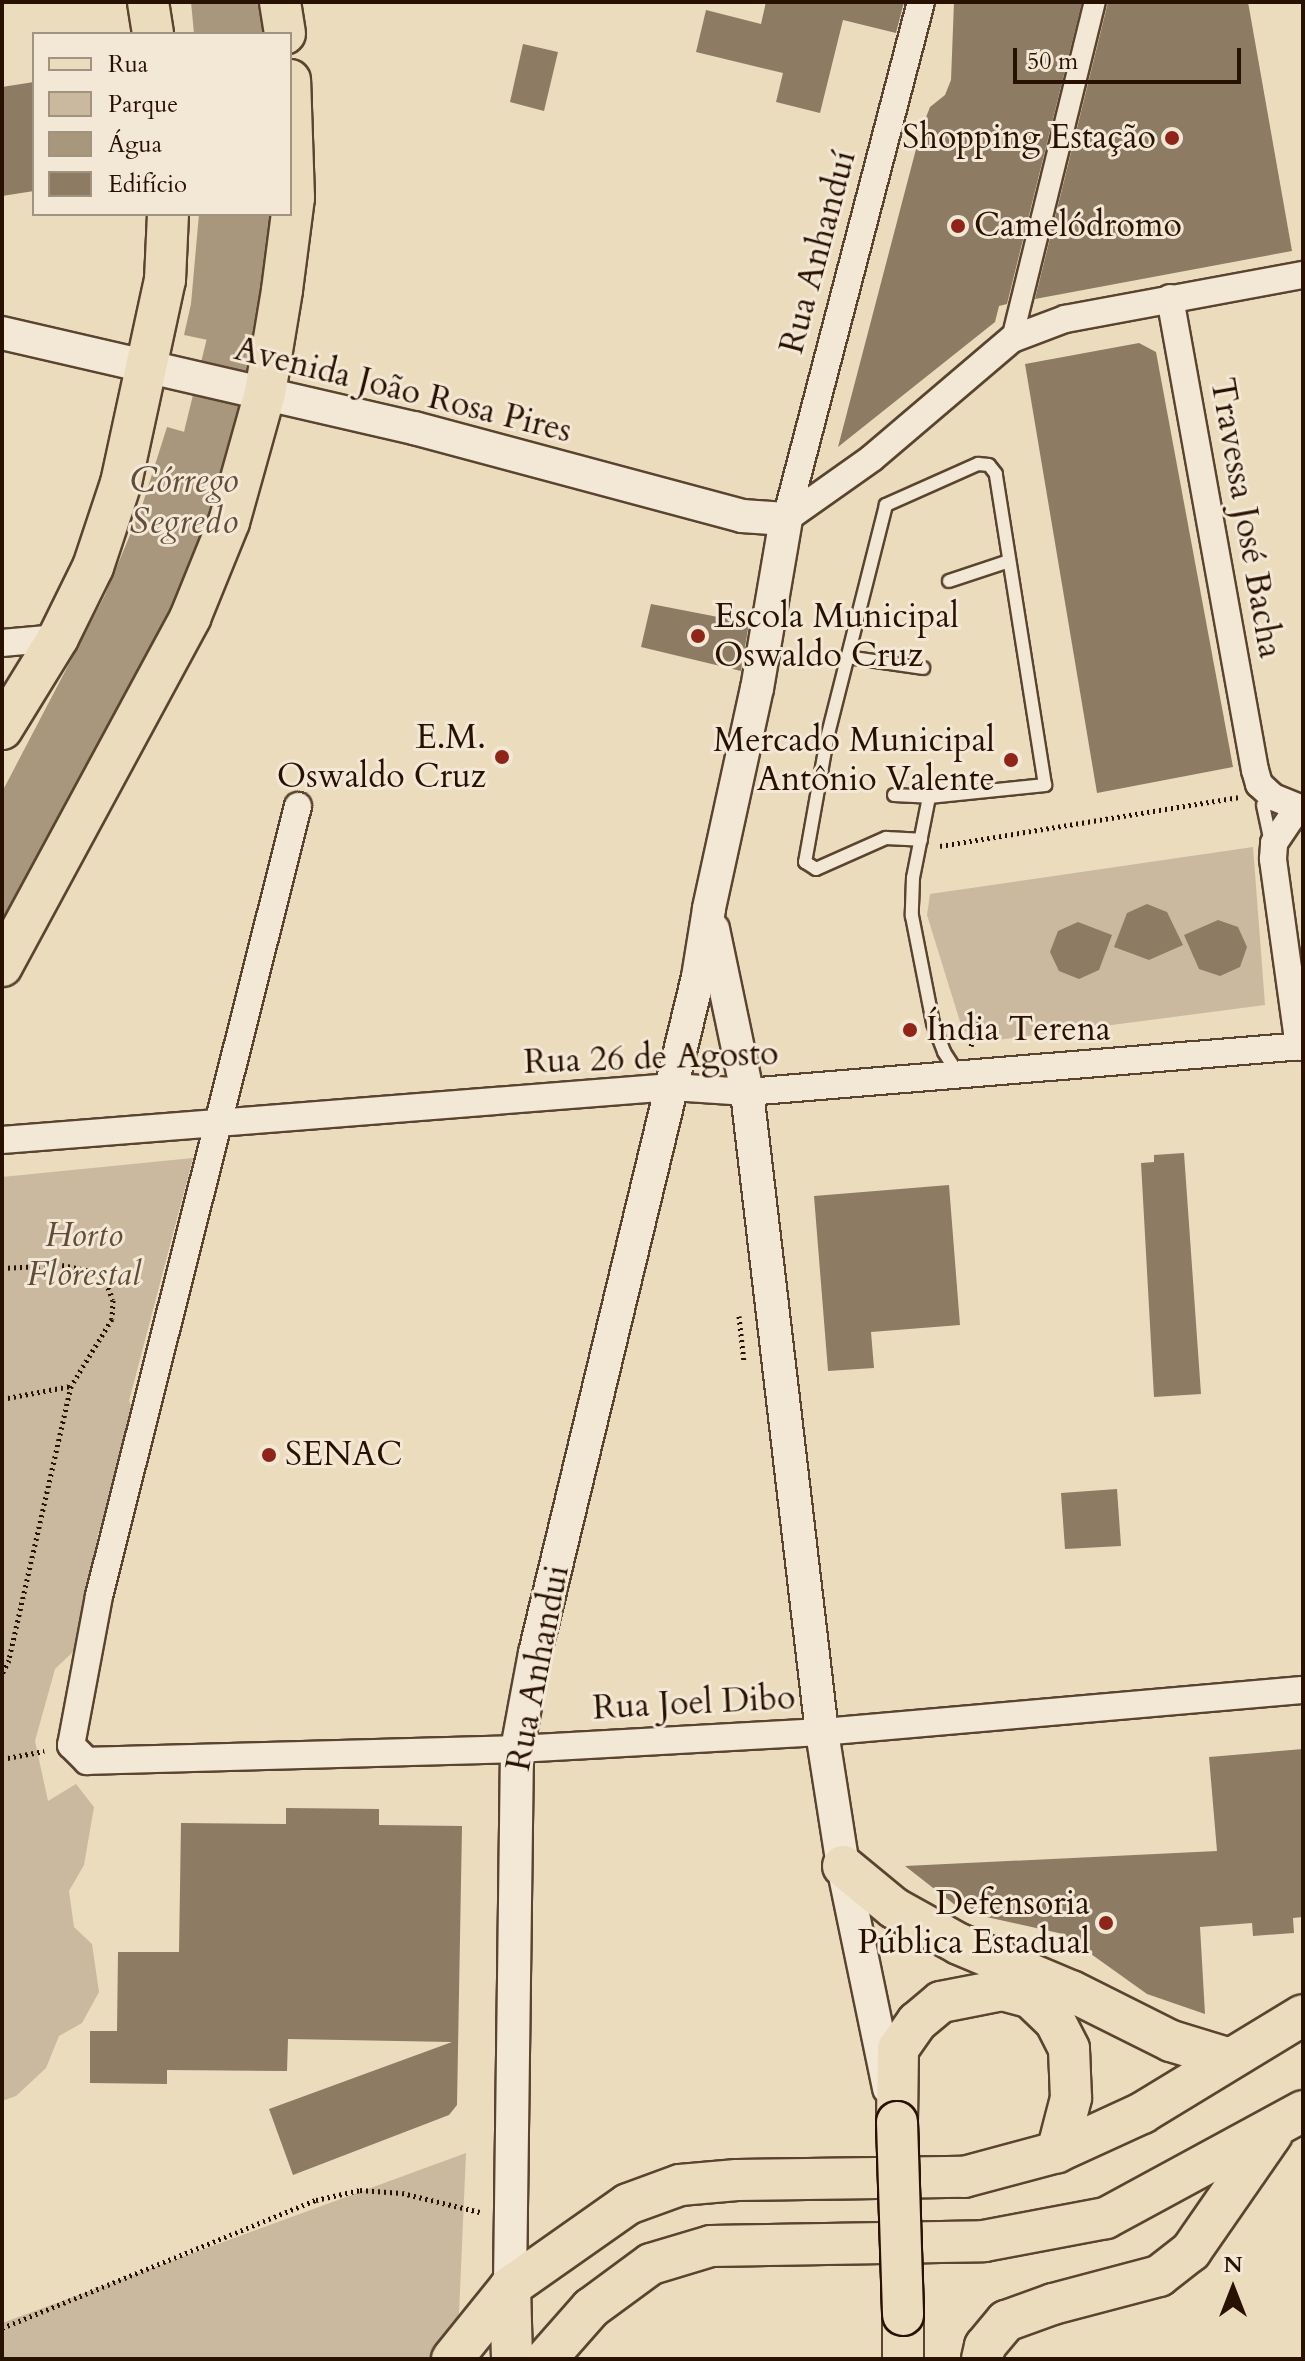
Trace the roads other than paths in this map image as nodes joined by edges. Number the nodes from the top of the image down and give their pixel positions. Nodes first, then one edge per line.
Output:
1 (148, 2) edge
2 (280, 2) edge
3 (921, 2) edge
4 (1095, 2) edge
5 (153, 32) edge
6 (285, 32) edge
7 (292, 139) edge
8 (292, 208) edge
9 (168, 216) edge
10 (290, 216) edge
11 (1303, 275) edge
12 (1170, 298) junction
13 (2, 333) edge
14 (1012, 339) junction
15 (160, 371) junction
16 (255, 391) junction
17 (786, 519) junction
18 (1009, 561) junction
19 (949, 581) dead end
20 (58, 638) junction
21 (2, 643) edge
22 (847, 657) junction
23 (923, 668) dead end
24 (2, 729) edge
25 (894, 795) dead end
26 (929, 797) junction
27 (1266, 798) junction
28 (298, 806) dead end
29 (1303, 809) edge
30 (920, 844) junction
31 (1273, 859) junction
32 (709, 909) junction
33 (2, 966) edge
34 (1301, 1046) edge
35 (959, 1076) junction
36 (672, 1087) junction
37 (747, 1092) junction
38 (217, 1120) junction
39 (2, 1140) edge
40 (1303, 1690) edge
41 (822, 1732) junction
42 (517, 1749) junction
43 (843, 1866) junction
44 (1303, 2015) edge
45 (1227, 2058) junction
46 (1296, 2118) edge
47 (897, 2122) junction
48 (1057, 2152) junction
49 (510, 2287) junction
50 (452, 2359) edge
51 (512, 2359) edge
52 (546, 2359) edge
53 (903, 2359) edge
54 (982, 2359) edge

1 - 5 main road
2 - 6 main road
3 - 17 street, Rua Anhanduí
4 - 14 street
7 - 8 main road
9 - 15 main road
10 - 16 main road
11 - 12 street
12 - 14 street
12 - 27 street, Travessa José Bacha
13 - 15 street, Avenida João Rosa Pires
14 - 17 street
15 - 16 street, Avenida João Rosa Pires
15 - 20 main road
16 - 17 street, Avenida João Rosa Pires
16 - 33 main road
17 - 32 street, Rua Anhandui
18 - 19 lane
18 - 22 lane
18 - 26 lane
20 - 21 street
20 - 24 main road
22 - 23 lane
22 - 30 lane
25 - 26 lane
26 - 30 lane
27 - 29 street
27 - 31 lane
28 - 38 street
29 - 31 street
30 - 35 lane
31 - 34 street
32 - 36 street, Rua Anhandui
32 - 37 street
34 - 35 street, Rua 26 de Agosto
35 - 37 street, Rua 26 de Agosto
36 - 37 street, Rua 26 de Agosto
36 - 38 street, Rua 26 de Agosto
36 - 42 street, Rua Anhandui
37 - 41 street
38 - 39 street, Rua 26 de Agosto
38 - 42 street, Rua Joel Dibo
40 - 41 street, Rua Joel Dibo
41 - 42 street, Rua Joel Dibo
41 - 43 street
42 - 49 street, Rua Anhandui
43 - 45 main road
43 - 47 street
44 - 45 main road
45 - 48 main road
46 - 52 main road
46 - 54 main road
47 - 48 main road
47 - 53 main road, bridge
48 - 49 main road
49 - 50 main road
49 - 51 main road, Rua Anhandui

